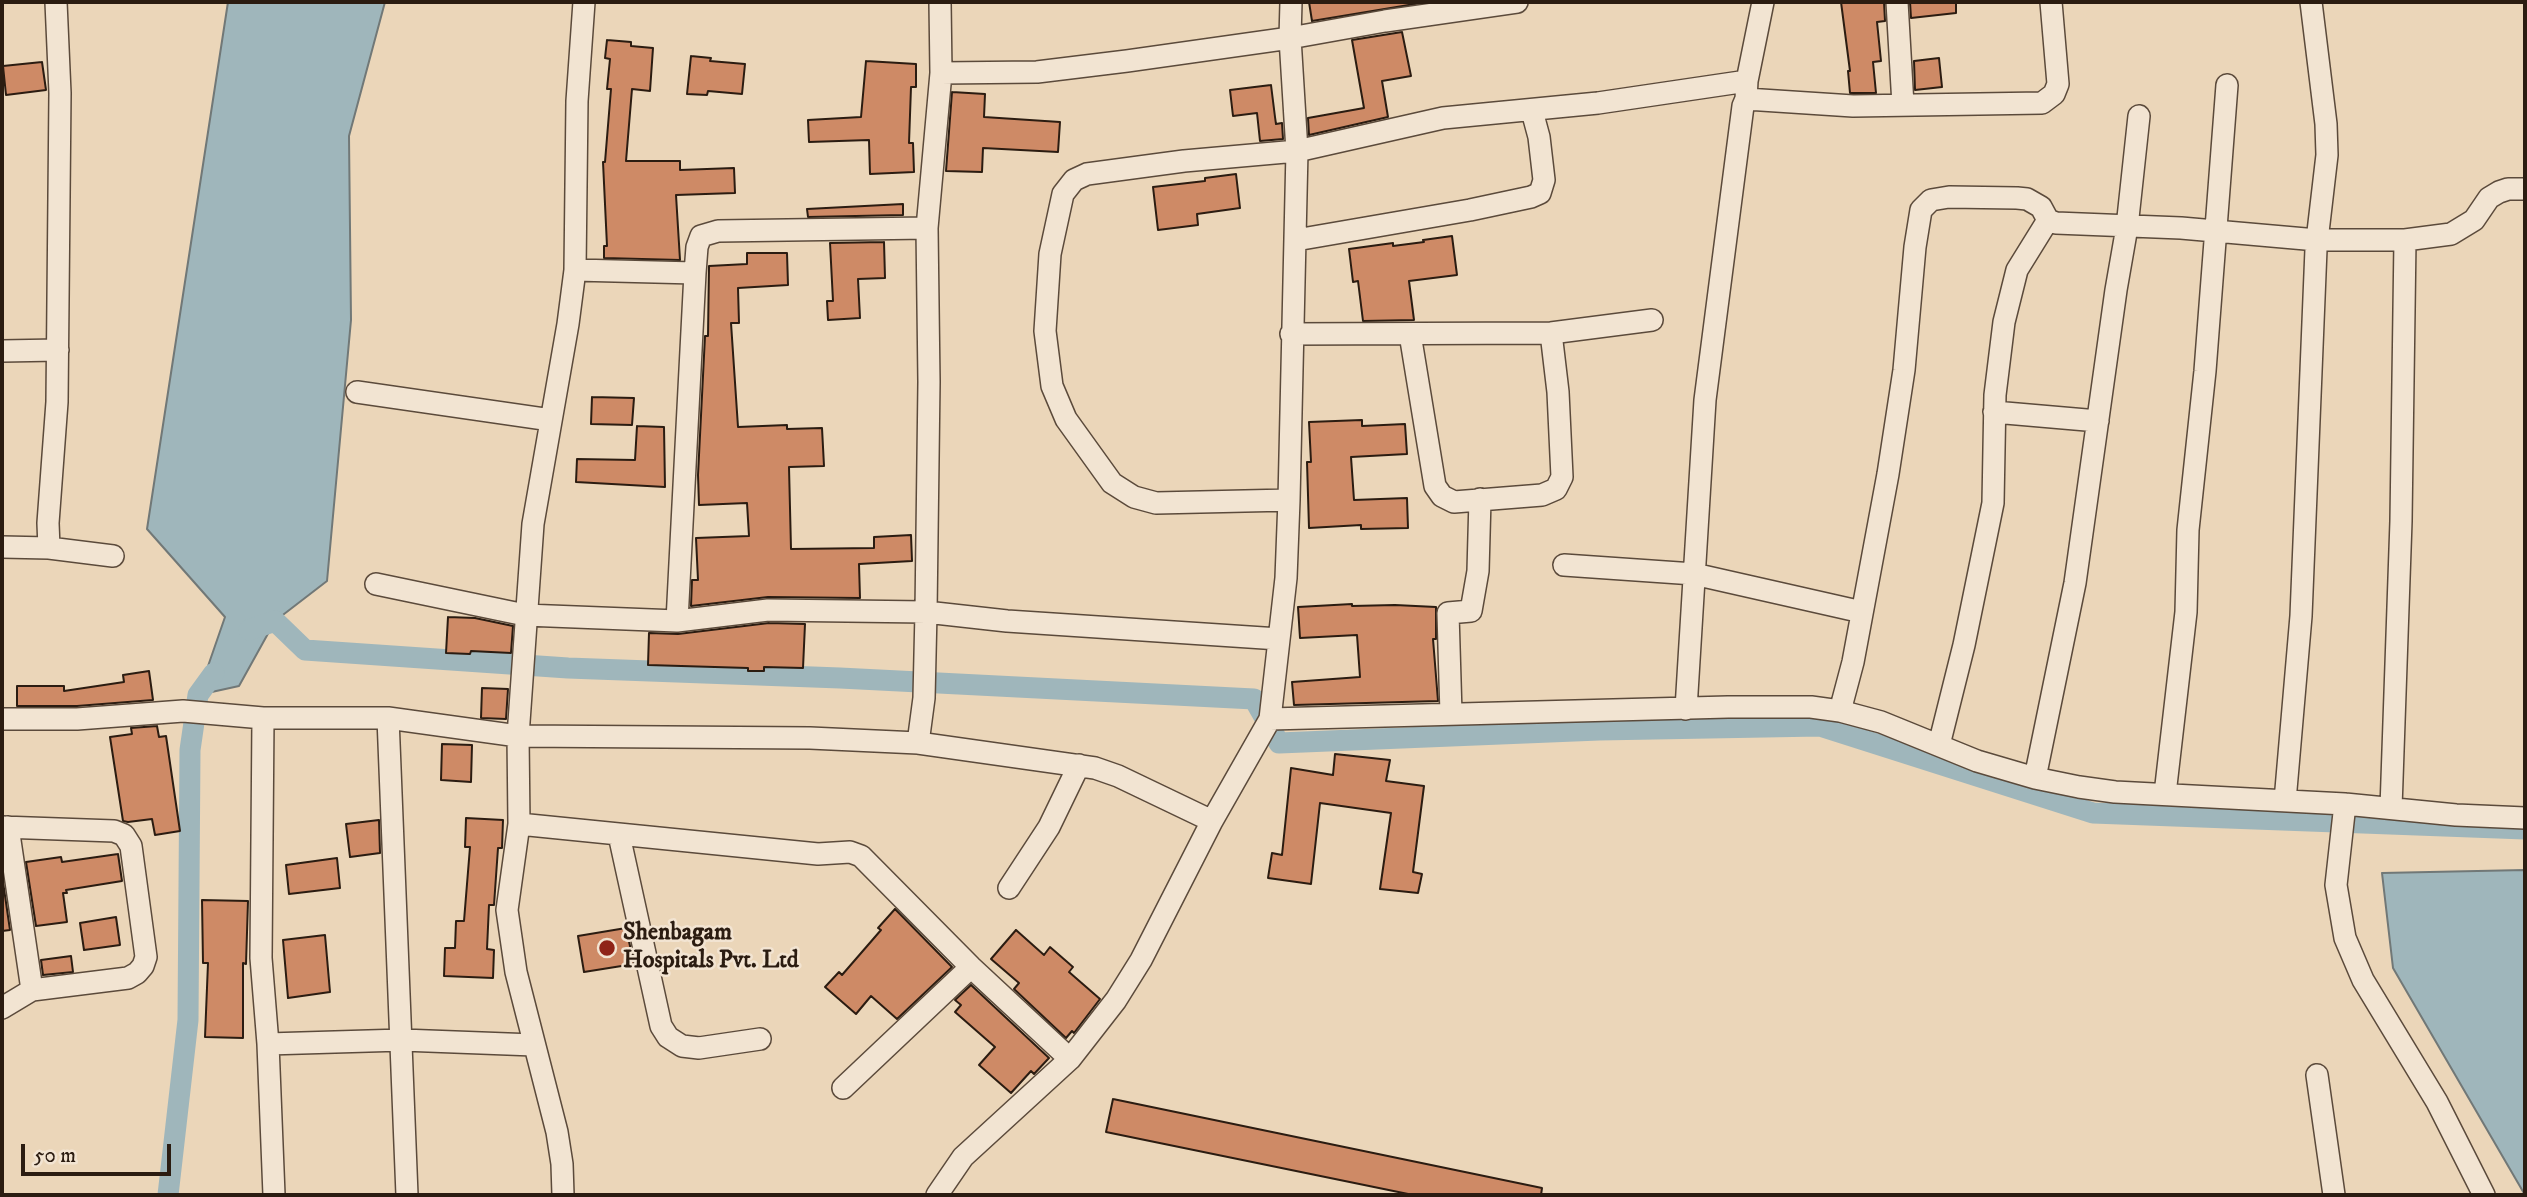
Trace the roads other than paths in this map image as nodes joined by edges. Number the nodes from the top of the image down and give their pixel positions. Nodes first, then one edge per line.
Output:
1 (56, 2) edge
2 (584, 2) edge
3 (940, 2) edge
4 (1291, 2) edge
5 (1517, 2) edge
6 (1763, 2) edge
7 (1897, 2) edge
8 (2051, 2) edge
9 (2311, 2) edge
10 (1290, 38) junction
11 (941, 73) junction
12 (2227, 85) dead end
13 (1747, 90) junction
14 (1903, 105) junction
15 (1532, 111) junction
16 (2139, 116) dead end
17 (1297, 151) junction
18 (2525, 189) edge
19 (2048, 220) junction
20 (2127, 227) junction
21 (927, 228) junction
22 (2215, 231) junction
23 (1296, 240) junction
24 (2317, 240) junction
25 (2405, 240) junction
26 (575, 270) junction
27 (695, 273) junction
28 (1652, 320) dead end
29 (1551, 333) junction
30 (1292, 334) junction
31 (1410, 334) junction
32 (58, 350) junction
33 (2, 351) edge
34 (357, 392) dead end
35 (1994, 412) junction
36 (551, 421) junction
37 (2098, 421) junction
38 (1480, 499) junction
39 (1289, 500) junction
40 (2, 547) edge
41 (49, 548) junction
42 (114, 556) dead end
43 (1564, 565) dead end
44 (1694, 575) junction
45 (376, 584) dead end
46 (926, 612) junction
47 (1862, 612) junction
48 (525, 615) junction
49 (677, 621) junction
50 (1279, 639) junction
51 (1686, 709) junction
52 (1840, 711) junction
53 (1451, 714) junction
54 (263, 718) junction
55 (388, 718) junction
56 (2, 719) edge
57 (1268, 723) junction
58 (518, 736) junction
59 (918, 743) junction
60 (1939, 745) junction
61 (1079, 765) junction
62 (2035, 778) junction
63 (2165, 794) junction
64 (2285, 801) junction
65 (2391, 808) junction
66 (2525, 818) edge
67 (2343, 819) junction
68 (1212, 821) junction
69 (519, 824) junction
70 (5, 827) edge
71 (619, 835) junction
72 (1009, 888) dead end
73 (971, 967) junction
74 (32, 990) junction
75 (2, 1008) edge
76 (760, 1039) dead end
77 (402, 1040) junction
78 (268, 1044) junction
79 (534, 1045) junction
80 (1070, 1059) junction
81 (2317, 1075) dead end
82 (843, 1088) dead end
83 (274, 1195) edge
84 (407, 1195) edge
85 (563, 1195) edge
86 (937, 1195) edge
87 (2334, 1195) edge
88 (2484, 1195) edge

1 - 32 street
2 - 26 street
3 - 11 street
4 - 10 street
5 - 10 street
6 - 13 street
7 - 14 street
8 - 14 street
9 - 24 street
10 - 11 street
10 - 17 street
11 - 21 street
12 - 22 street
13 - 14 street
13 - 15 street
13 - 44 street
15 - 17 street
15 - 23 street
16 - 20 street
17 - 23 street
17 - 39 street
18 - 25 street
19 - 20 street
19 - 35 street
19 - 47 street
20 - 22 street
20 - 37 street
21 - 27 street
21 - 46 street
22 - 24 street
22 - 63 street
23 - 30 street
24 - 25 street
24 - 64 street
25 - 65 street
26 - 27 street
26 - 36 street
27 - 49 street
28 - 29 street
29 - 31 street
29 - 38 street
30 - 31 street
30 - 39 street
31 - 38 street
32 - 33 street
32 - 41 street
34 - 36 street
35 - 37 street
35 - 60 street
36 - 48 street
37 - 62 street
38 - 53 street
39 - 50 street
40 - 41 street
41 - 42 street
43 - 44 street
44 - 47 street
44 - 51 street
45 - 48 street
46 - 49 street
46 - 50 street
46 - 59 street
47 - 52 street
48 - 49 street
48 - 58 street
50 - 57 street
51 - 52 street
51 - 53 street
52 - 60 street
53 - 57 street
54 - 55 street
54 - 56 street
54 - 78 street
55 - 58 street
55 - 77 street
57 - 68 street
58 - 59 street
58 - 69 street
59 - 61 street
60 - 62 street
61 - 68 street
61 - 72 street
62 - 63 street
63 - 64 street
64 - 67 street
65 - 66 street
65 - 67 street
67 - 88 street
68 - 80 street
69 - 71 street
69 - 79 street
70 - 74 street
70 - 74 street
71 - 73 street
71 - 76 street
73 - 80 street
73 - 82 street
74 - 75 street
77 - 78 street
77 - 79 street
77 - 84 street
78 - 83 street
79 - 85 street
80 - 86 street
81 - 87 street

